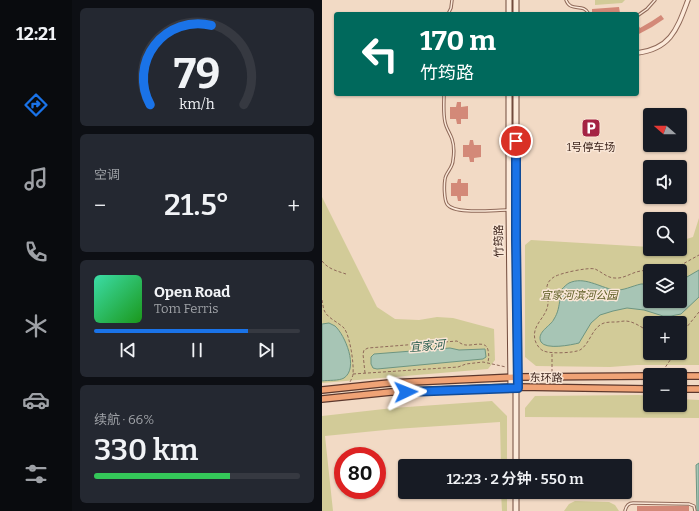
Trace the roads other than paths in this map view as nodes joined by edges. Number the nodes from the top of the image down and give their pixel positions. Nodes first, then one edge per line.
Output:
1 (452, 0) edge
2 (508, 0) edge
3 (516, 0) edge
4 (566, 0) edge
5 (655, 0) edge
6 (688, 0) edge
7 (449, 12) edge
8 (508, 12) edge
9 (516, 12) edge
10 (588, 12) edge
11 (639, 15) edge
12 (639, 53) edge
13 (444, 96) edge
14 (509, 96) edge
15 (516, 96) edge
16 (509, 210) junction
17 (643, 376) edge
18 (687, 376) edge
19 (699, 376) edge
20 (518, 377) junction
21 (511, 378) junction
22 (515, 388) junction
23 (643, 389) edge
24 (687, 389) edge
25 (699, 389) edge
26 (322, 390) edge
27 (322, 399) edge
28 (516, 459) edge
29 (516, 499) edge
30 (516, 511) edge
31 (626, 511) edge
32 (695, 511) edge

1 - 7 lane
2 - 8 main road
3 - 9 main road
4 - 10 lane
5 - 11 lane
6 - 12 street
13 - 16 lane
14 - 16 main road, 竹筠路
15 - 20 main road, 竹筠路
16 - 21 main road, 竹筠路
17 - 20 highway, 东环路
18 - 19 highway
20 - 21 highway, 东环路
20 - 22 main road, 竹筠路
21 - 22 main road, 竹筠路
21 - 26 highway, 东环路
22 - 23 highway, 东环路
22 - 27 highway, 东环路
22 - 28 main road, 竹筠路
24 - 25 highway
29 - 30 main road
31 - 32 lane

